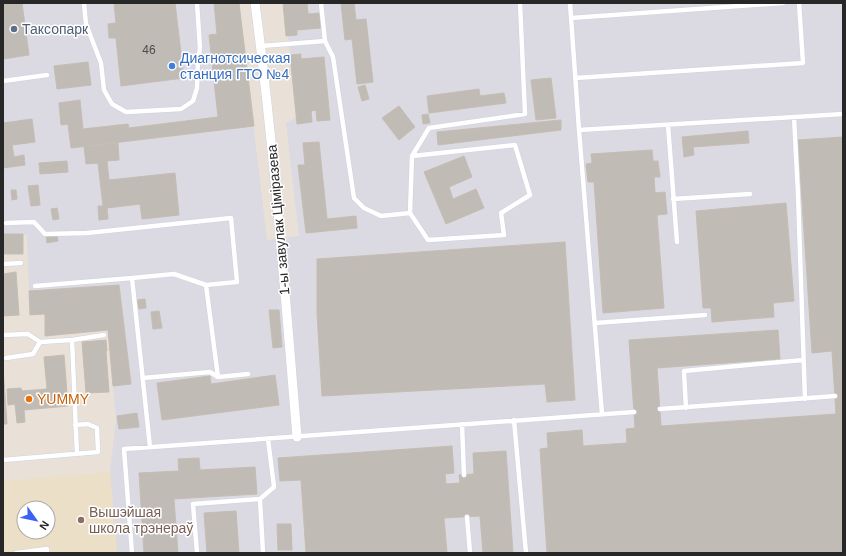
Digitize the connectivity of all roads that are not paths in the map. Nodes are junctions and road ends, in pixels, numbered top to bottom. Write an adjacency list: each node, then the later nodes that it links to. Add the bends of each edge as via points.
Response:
1 (84, 3): 12 (lane, via 86,24 101,63 104,90 112,104 126,112 182,109 193,101 197,88)
2 (197, 3): 12 (lane, via 200,48)
3 (255, 3): 11 (street, 1-ы завулак Ціміразева)
4 (321, 3): 10 (lane)
5 (520, 3): 21 (lane, via 525,114 429,128)
6 (570, 3): 9 (lane)
7 (783, 3): 9 (lane)
8 (799, 3): 15 (lane, via 803,63)
9 (571, 18): 15 (lane)
10 (325, 41): 11 (lane); 24 (lane, via 332,56 354,198 364,208 381,216)
11 (261, 46): 52 (street, 1-ы завулак Ціміразева)
12 (198, 60): 13 (lane)
13 (182, 62)
14 (47, 75): 16 (lane)
15 (575, 78): 20 (lane)
16 (3, 82)
17 (843, 114): 18 (lane)
18 (794, 117): 19 (lane); 39 (lane)
19 (668, 125): 20 (lane); 23 (lane)
20 (579, 130): 33 (lane)
21 (412, 156): 24 (lane); 24 (lane, via 515,145 530,195 501,212 504,235 428,240)
22 (750, 194): 23 (lane)
23 (673, 199): 26 (lane)
24 (410, 213)
25 (6, 223): 30 (lane, via 34,222 45,234 87,233 232,218 237,282)
26 (677, 242)
27 (22, 263): 28 (lane)
28 (3, 264)
29 (132, 278): 30 (lane, via 174,274); 31 (lane); 42 (lane)
30 (206, 285): 41 (lane)
31 (35, 286)
32 (705, 315): 33 (lane)
33 (594, 323): 48 (lane)
34 (104, 335): 36 (lane)
35 (3, 336): 37 (lane, via 28,334)
36 (72, 340): 37 (lane); 51 (lane)
37 (40, 342): 38 (lane, via 32,354)
38 (6, 358)
39 (804, 360): 44 (lane); 45 (lane, via 684,371)
40 (248, 374): 41 (lane)
41 (218, 377): 42 (lane, via 210,372)
42 (143, 378): 54 (lane)
43 (835, 396): 44 (lane)
44 (805, 399): 45 (lane)
45 (686, 408): 46 (lane)
46 (660, 409)
47 (634, 412): 48 (lane)
48 (602, 414): 49 (lane)
49 (514, 420): 50 (lane); 66 (lane)
50 (462, 424): 52 (lane); 57 (lane)
51 (75, 425): 55 (lane); 55 (lane, via 88,424 97,428 98,452)
52 (297, 437): 53 (lane)
53 (268, 439): 54 (lane); 58 (lane, via 274,487)
54 (150, 447): 62 (lane, via 124,449)
55 (77, 454): 56 (lane)
56 (3, 460)
57 (464, 475)
58 (260, 499): 63 (lane, via 193,504); 64 (lane)
59 (467, 517): 65 (lane)
60 (16, 553): 61 (lane, via 47,550)
61 (47, 553)
62 (132, 553)
63 (197, 553)
64 (263, 553)
65 (470, 553)
66 (526, 553)

